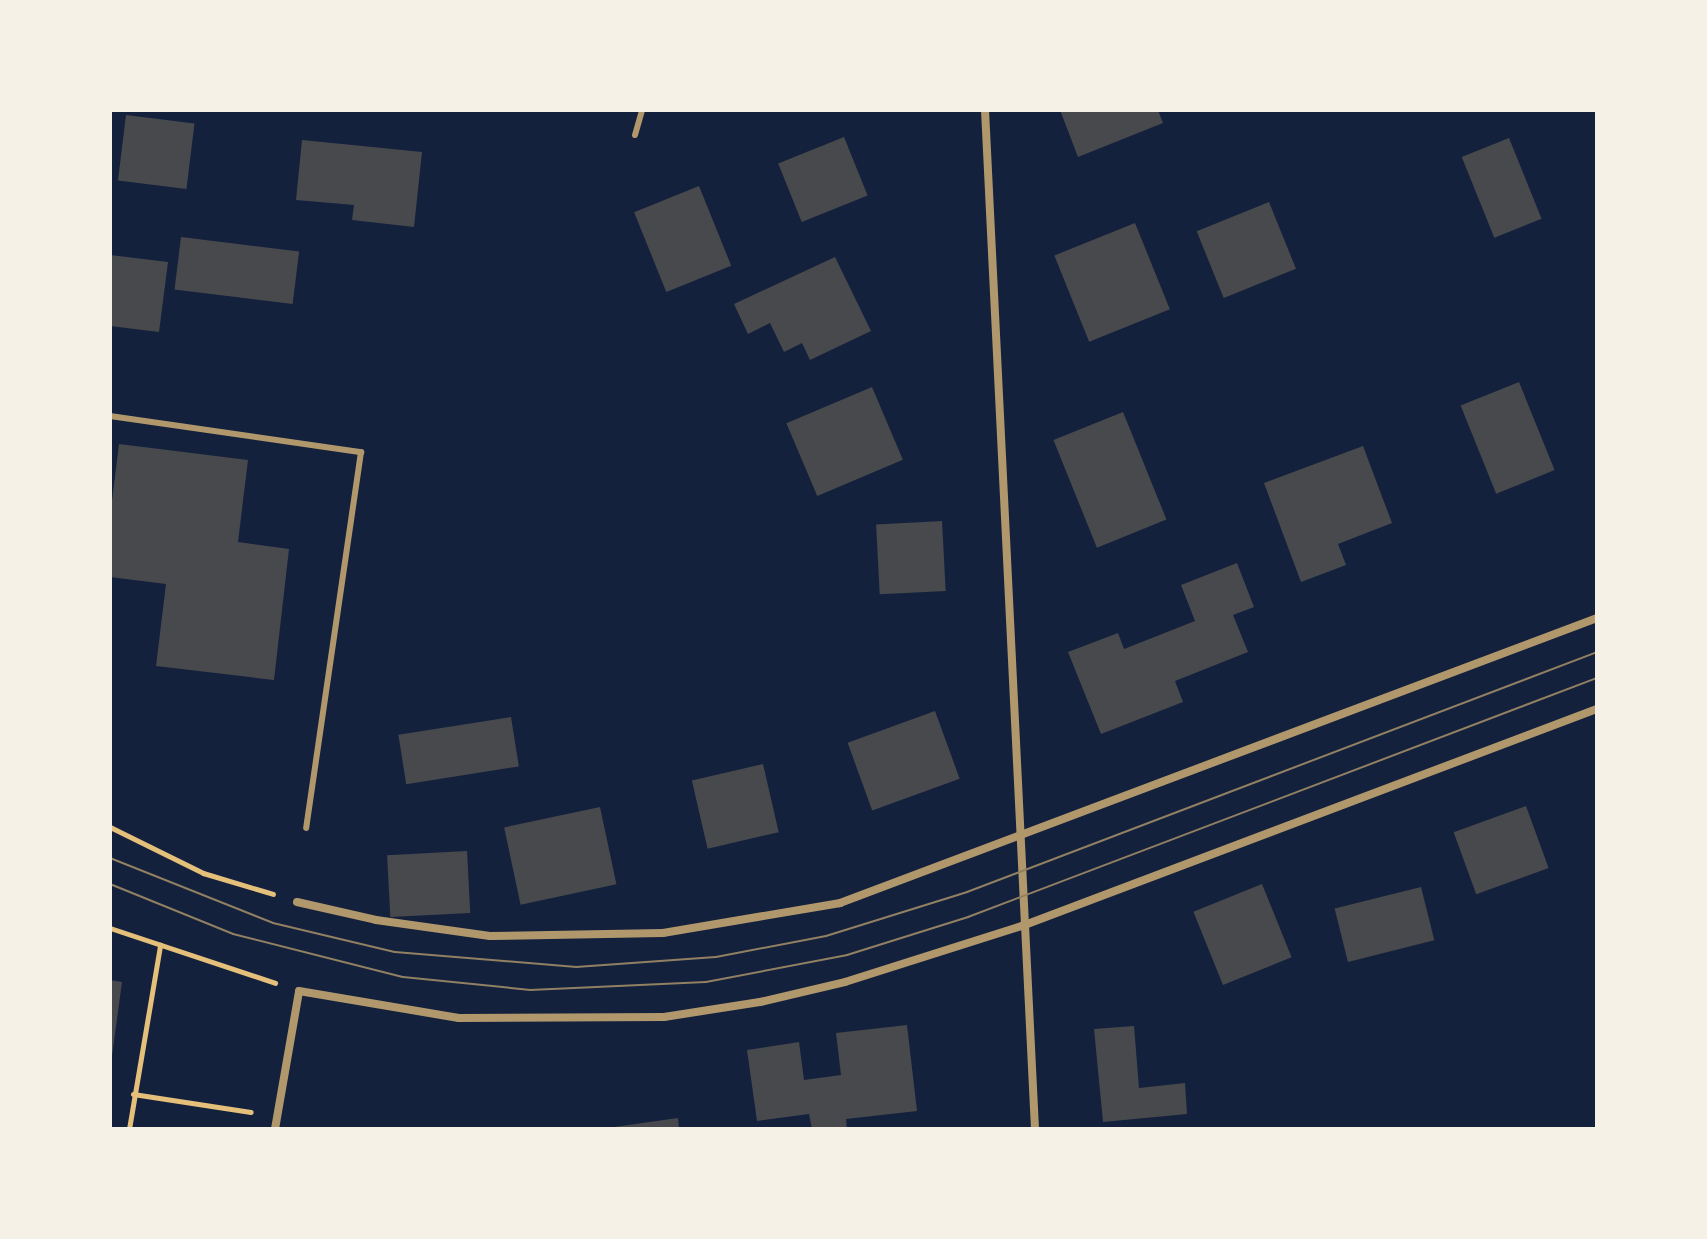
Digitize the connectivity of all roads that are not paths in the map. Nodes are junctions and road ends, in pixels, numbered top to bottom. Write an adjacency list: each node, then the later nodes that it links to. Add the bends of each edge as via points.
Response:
1 (642, 110): 3 (lane)
2 (985, 110): 8 (street)
3 (635, 135)
4 (110, 416): 7 (lane, via 361,452)
5 (1597, 618): 8 (street)
6 (1597, 709): 10 (street)
7 (306, 828)
8 (1019, 837): 9 (street, via 840,903 663,933 490,936 376,920); 10 (street)
9 (297, 902)
10 (1022, 926): 11 (street, via 845,982 664,1017 459,1018 299,991); 12 (street)
11 (275, 1129)
12 (1035, 1129)

